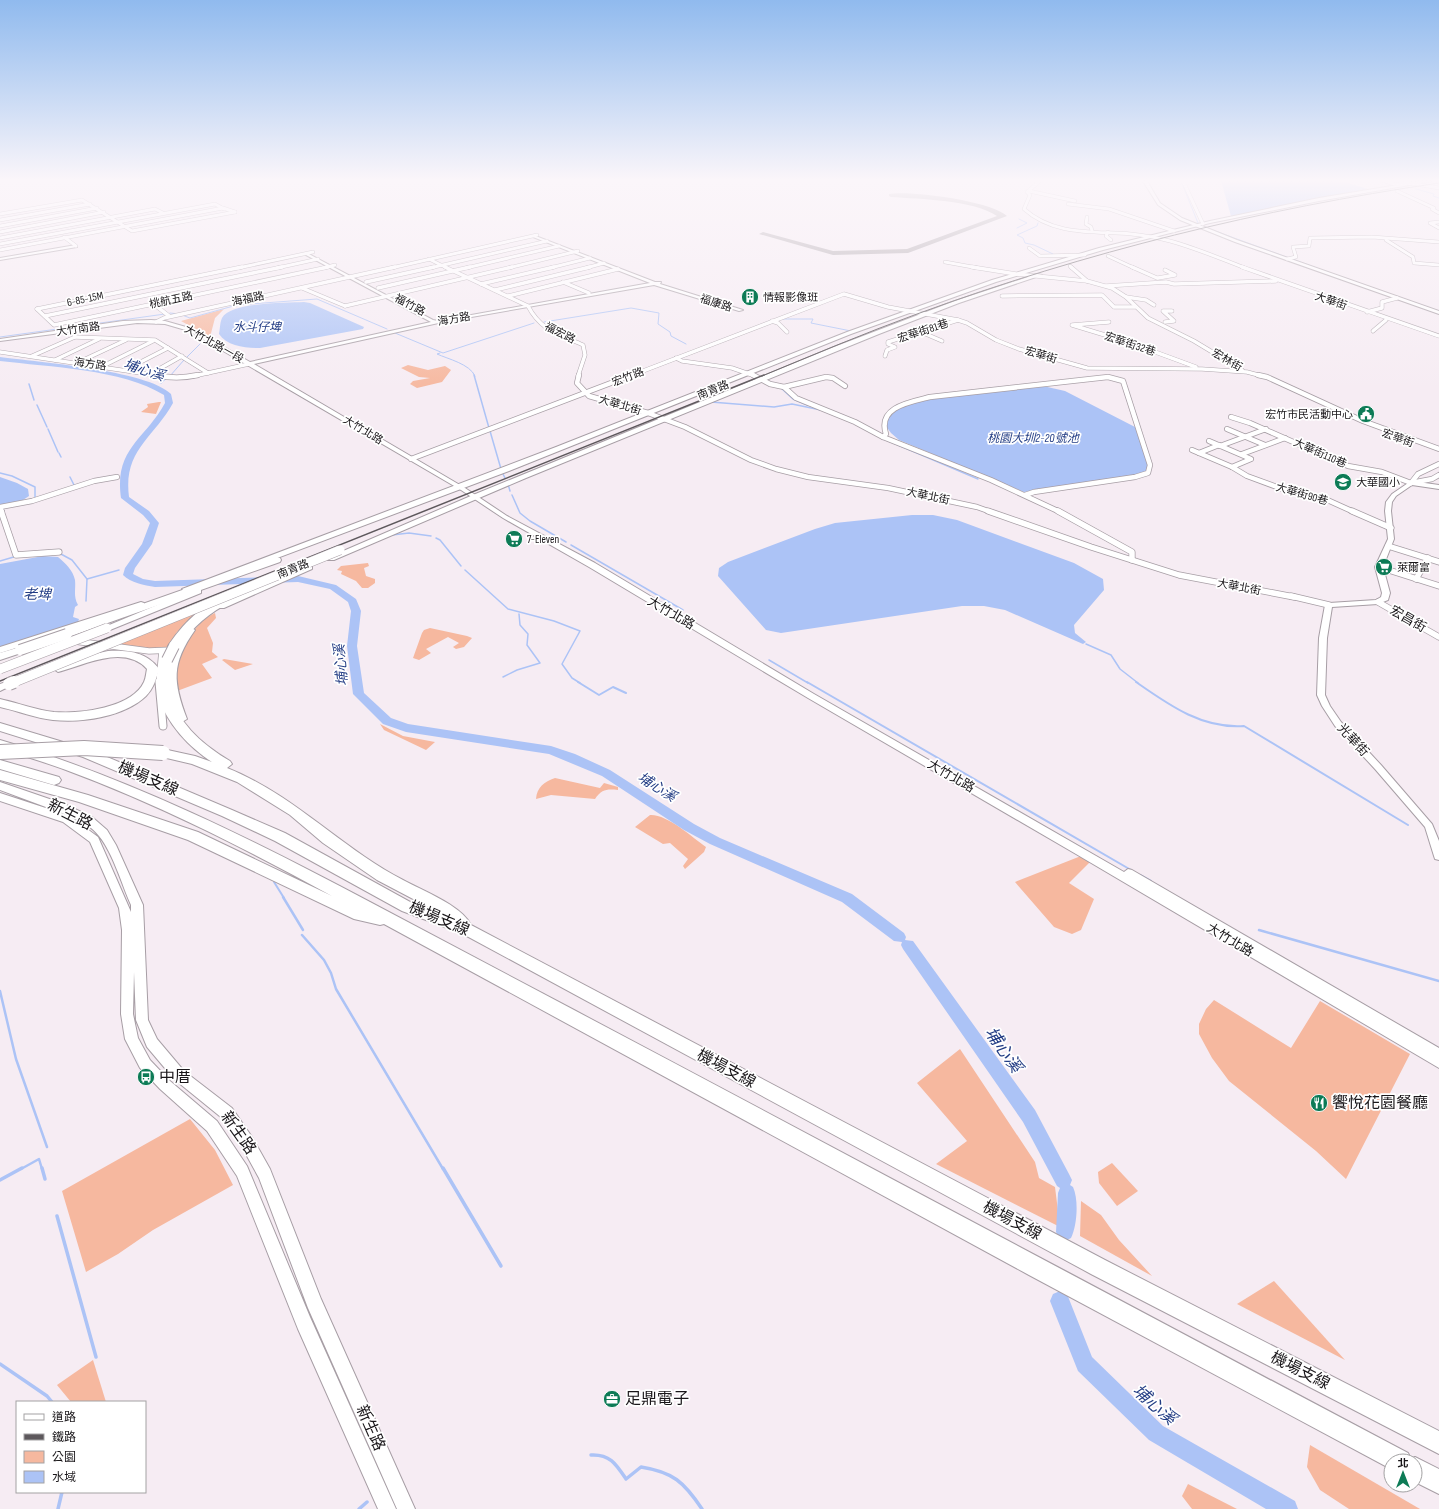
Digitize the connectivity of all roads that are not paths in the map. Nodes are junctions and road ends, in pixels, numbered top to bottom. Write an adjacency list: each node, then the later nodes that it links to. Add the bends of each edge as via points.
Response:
1 (42, 251): 23 (street)
2 (466, 251): 28 (street, 海福路)
3 (491, 251): 18 (street)
4 (502, 251): 18 (street)
5 (536, 251): 24 (street)
6 (574, 251): 32 (street)
7 (576, 251): 25 (street, 福康路)
8 (577, 251): 60 (street, 福康路)
9 (1034, 251): 21 (street, via 1040,256)
10 (1075, 251): 21 (street)
11 (1114, 251): 19 (main road, 南青路)
12 (1194, 251): 43 (street, 大華街)
13 (1272, 251): 26 (street)
14 (1294, 251): 26 (street, via 1296,257)
15 (1404, 251): 36 (street, via 1413,257 1414,263)
16 (313, 252): 20 (street, 6-85-15M); 33 (street, 福竹路)
17 (1094, 252): 19 (main road, 南青路); 21 (main road)
18 (495, 253): 24 (street); 34 (street)
19 (1109, 253): 22 (main road); 44 (main road, 南青路); 47 (main road, 南青路); 50 (street)
20 (308, 254): 27 (street, 福竹路); 48 (street, 6-85-15M)
21 (1083, 255): 44 (main road)
22 (1101, 257)
23 (0, 258)
24 (507, 258): 32 (street); 39 (street)
25 (590, 258): 31 (street, 福康路); 42 (street)
26 (1290, 258): 79 (street)
27 (318, 259): 33 (street, 福竹路); 59 (street)
28 (429, 259): 34 (street, 福宏路); 45 (street, 海福路)
29 (1090, 260): 35 (main road)
30 (945, 262): 44 (street, 宏林街)
31 (604, 263): 38 (street, 福康路); 46 (street)
32 (522, 264): 42 (street); 49 (street)
33 (332, 265): 45 (street, 福竹路); 68 (street, 桃航五路); 80 (street, 桃航五路)
34 (441, 265): 39 (street, 福宏路); 55 (street)
35 (1076, 265): 37 (main road); 54 (street)
36 (1439, 265)
37 (1063, 268)
38 (618, 269): 56 (street); 60 (street, 福康路)
39 (453, 270): 49 (street, 福宏路); 66 (street)
40 (1056, 270): 47 (main road)
41 (1165, 270): 50 (street, via 1175,275)
42 (537, 271): 46 (street); 61 (street)
43 (1255, 273): 58 (street, 大華街); 64 (street, 大華街)
44 (1018, 275): 47 (street, 宏林街); 53 (main road); 70 (main road, 南青路)
45 (353, 276): 55 (street, 福竹路); 65 (street, 海福路); 75 (street, 福竹路)
46 (550, 276): 56 (street); 69 (street)
47 (1033, 276): 54 (street, 宏林街); 62 (main road); 72 (main road, 南青路)
48 (194, 277): 59 (street); 67 (street, 6-85-15M)
49 (467, 277): 61 (street, 福宏路); 75 (street)
50 (1158, 278): 52 (street)
51 (1103, 280): 57 (street)
52 (1124, 280)
53 (994, 281): 70 (main road, 南青路); 85 (main road)
54 (1087, 281): 57 (street, 宏林街)
55 (366, 282): 66 (street, 福竹路)
56 (564, 282): 71 (street); 76 (street)
57 (1092, 282): 63 (street, 宏林街)
58 (1276, 282): 63 (street, via 1166,282); 64 (street, 大華街)
59 (204, 283): 68 (street); 74 (street)
60 (656, 283): 71 (street, 海方路); 82 (street, 海方路); 84 (street, 福康路)
61 (481, 284): 69 (street, 福宏路)
62 (1007, 286): 72 (main road, 南青路); 89 (main road)
63 (1105, 286): 78 (street, 宏林街)
64 (1296, 287): 88 (street, 大華街)
65 (302, 288): 75 (street, via 345,306); 92 (street, 海福路)
66 (378, 288): 75 (street, 福竹路)
67 (134, 289): 74 (street, 大竹北路一段); 91 (street, 6-85-15M, via 37,309)
68 (214, 289): 80 (street, 桃航五路)
69 (495, 290): 76 (street, 福宏路)
70 (974, 290): 85 (main road, 南青路)
71 (588, 293): 82 (street, 海方路)
72 (982, 293): 89 (main road, 南青路)
73 (844, 294): 85 (street, 宏華街); 98 (street, 宏竹路)
74 (143, 296): 80 (street, 大竹北路一段); 91 (street)
75 (390, 296): 95 (street, 福竹路); 96 (street, 福竹路)
76 (508, 296): 82 (street, 福宏路)
77 (1002, 296): 83 (street, via 1102,295 1114,307)
78 (1126, 297): 81 (street, via 1146,300); 83 (street, 宏林街)
79 (1397, 298): 88 (street, via 1382,302 1382,308); 90 (street)
80 (152, 303): 91 (street, 桃航五路, via 54,324); 92 (street, 大竹北路一段)
81 (1154, 305)
82 (527, 306): 96 (street, 海方路); 137 (street, 福宏路, via 536,319 549,330 583,345 586,350 577,383)
83 (1135, 307): 87 (street, 宏林街)
84 (741, 310)
85 (910, 311): 89 (street, 宏華街); 106 (main road, 南青路); 115 (main road)
86 (1172, 311): 100 (street, via 1163,311 1174,321)
87 (1142, 312): 100 (street, 宏林街); 114 (street, 宏林街, via 1148,318)
88 (1365, 312): 94 (street, 大華街); 108 (street, 大華街)
89 (926, 313): 93 (street, 宏華街); 117 (main road, 南青路); 124 (main road)
90 (1439, 313)
91 (45, 316)
92 (170, 316): 97 (street, 大竹北路一段)
93 (958, 320): 104 (street, 宏華街81巷); 129 (street, 宏華街, via 1019,349 1087,368)
94 (1386, 320): 102 (street); 108 (street, 大華街)
95 (432, 321): 96 (street, 海方路); 126 (street, 海方路, via 255,360)
96 (439, 321): 126 (street, 海方路)
97 (159, 322): 101 (street, 大竹南路); 126 (street, 大竹北路一段, via 189,329)
98 (772, 322): 103 (street, via 778,323); 122 (street, 宏竹路)
99 (1109, 322): 129 (street, 宏華街32巷, via 1072,325)
100 (1165, 322): 112 (street, 宏林街)
101 (74, 330): 105 (street); 110 (street, 大竹南路)
102 (1373, 331)
103 (787, 332)
104 (921, 332): 113 (street); 121 (street, 宏華街81巷, via 887,343 894,347 887,350)
105 (75, 337): 107 (street); 119 (street)
106 (847, 337): 115 (main road, 南青路); 134 (main road, 南青路)
107 (101, 338): 109 (street); 123 (street)
108 (1439, 338)
109 (128, 339): 111 (street); 125 (street)
110 (0, 340)
111 (155, 340): 116 (street); 127 (street)
112 (1201, 340): 114 (street); 131 (street, 宏林街)
113 (942, 341)
114 (1194, 341): 131 (street, 宏林街)
115 (816, 346): 134 (main road)
116 (168, 348): 120 (street); 128 (street)
117 (828, 350): 124 (main road, 南青路); 134 (main road, 南青路)
118 (0, 352): 119 (street, 海方路)
119 (31, 356): 123 (street, 海方路)
120 (182, 356): 132 (street); 133 (street)
121 (885, 356)
122 (676, 358): 134 (street, via 732,368); 137 (street, 宏竹路)
123 (55, 360): 125 (street, 海方路)
124 (803, 362): 134 (main road)
125 (78, 363): 127 (street, 海方路)
126 (249, 364): 130 (street, 大竹北路一段); 133 (street, 海方路)
127 (103, 366): 128 (street, 海方路)
128 (127, 369): 132 (street, 海方路)
129 (1202, 369): 131 (street, 宏華街)
130 (264, 372): 160 (street, 大竹北路)
131 (1248, 372): 138 (street, 宏華街, via 1267,377); 139 (street, 宏華街)
132 (152, 373): 133 (street, 海方路, via 178,379)
133 (208, 373)
134 (755, 376): 136 (street); 140 (main road, 南青路); 140 (main road)
135 (845, 386): 136 (street, via 833,378 826,377)
136 (784, 387): 148 (street, via 796,398 855,422)
137 (587, 393): 140 (street, 大華北街); 160 (street, 宏竹路)
138 (1323, 403): 139 (street); 142 (street, 宏華街)
139 (1317, 404): 143 (street, 宏華街)
140 (659, 415): 144 (main road); 147 (main road); 153 (main road, 南青路); 173 (street, 大華北街, via 722,440 766,462 800,472 878,482 979,503); 173 (street, 大華北街, via 751,460 776,469 808,477 888,488 977,506 1090,548)
141 (1231, 417): 146 (street, 大華街110巷)
142 (1364, 422): 143 (street); 155 (street, 宏華街)
143 (1359, 423): 158 (street, 宏華街)
144 (610, 428): 153 (main road, 南青路); 167 (main road)
145 (1227, 429): 149 (street)
146 (1266, 429): 149 (street); 150 (street, 大華街110巷)
147 (630, 432): 153 (main road, 南青路); 167 (main road)
148 (883, 437): 168 (street); 168 (street, via 886,434 882,425 883,419 887,414 930,397 1108,377 1123,381 1150,464 1148,473)
149 (1246, 437): 152 (street); 154 (street)
150 (1285, 438): 152 (street); 165 (street, 大華街110巷, via 1348,466 1382,472)
151 (1210, 441): 154 (street)
152 (1265, 445): 159 (street)
153 (582, 446): 167 (main road, 南青路); 167 (main road, 南青路)
154 (1220, 446): 157 (street); 159 (street)
155 (1439, 449)
156 (1192, 450): 157 (street, 大華街90巷)
157 (1199, 453): 162 (street, 大華街90巷)
158 (1439, 453)
159 (1242, 454): 162 (street, via 1251,458)
160 (411, 459): 167 (street, 大竹北路)
161 (1439, 464): 165 (street, via 1418,474)
162 (1232, 467): 169 (street, 大華街90巷, via 1285,490 1323,498)
163 (1439, 475): 165 (street)
164 (117, 477): 171 (street, via 97,480 32,501 0,507 16,555)
165 (1410, 483): 166 (street); 169 (street, via 1389,502)
166 (1439, 487)
167 (470, 492): 174 (main road, 南青路); 178 (main road, 南青路, bridge); 178 (main road, via 294,574); 182 (main road); 206 (street, 大竹北路); 207 (street, 大竹北路)
168 (1025, 495): 173 (street, via 1100,533 1132,552)
169 (1391, 528): 170 (street)
170 (1388, 546): 172 (street); 176 (street)
171 (59, 552)
172 (1428, 558): 175 (street); 177 (street)
173 (1133, 559): 181 (street, 大華北街)
174 (276, 560): 188 (highway, bridge); 189 (main road, 南青路, bridge)
175 (1439, 562)
176 (1379, 567): 177 (street); 180 (street, via 1386,593 1385,598)
177 (1416, 579): 179 (street)
178 (269, 581): 185 (main road, via 204,616 187,633); 190 (main road, 南青路, bridge); 201 (highway, bridge, via 210,608 187,627 167,660 164,690 173,716 195,744 273,791)
179 (1439, 586)
180 (1378, 602): 181 (street); 183 (street, 宏昌街)
181 (1329, 605): 203 (street, 光華街, via 1323,638 1321,695 1338,724 1429,826)
182 (51, 637): 184 (main road); 186 (street, via 134,650); 187 (street)
183 (1439, 637)
184 (0, 650)
185 (178, 650): 186 (street); 192 (main road, via 172,680 173,694)
186 (162, 651): 193 (street, via 158,693)
187 (0, 654)
188 (0, 657)
189 (0, 669)
190 (5, 686): 191 (highway, bridge, via 85,659 114,654 142,657 153,669 152,680 142,693 106,712 54,716)
191 (0, 703)
192 (182, 718)
193 (163, 726)
194 (0, 727): 205 (highway, 機場支線, via 88,754 207,804 280,837 407,906)
195 (0, 744): 204 (highway, 機場支線, via 140,794 262,851)
196 (0, 752): 201 (highway, bridge, via 84,748 163,753 220,768)
197 (0, 764): 202 (highway, via 125,804)
198 (0, 775): 202 (highway, via 83,798)
199 (0, 786): 213 (main road, 新生路, via 60,807 88,820 102,833 112,848 137,905 142,1020 152,1043 179,1075 227,1113 265,1174 314,1302)
200 (0, 797): 212 (main road, 新生路, via 67,819 94,840 125,908 128,930 127,1014 132,1039 145,1064 212,1126 242,1171 304,1323)
201 (295, 812): 205 (highway, via 328,839 382,876 448,911)
202 (193, 836): 204 (highway, via 359,915)
203 (1439, 856)
204 (393, 922): 209 (highway, 機場支線)
205 (468, 930): 208 (highway, 機場支線, via 1098,1267)
206 (1439, 1054)
207 (1439, 1064)
208 (1439, 1443)
209 (1385, 1453)
210 (1423, 1473): 211 (highway)
211 (1439, 1482)
212 (387, 1509)
213 (406, 1509)

